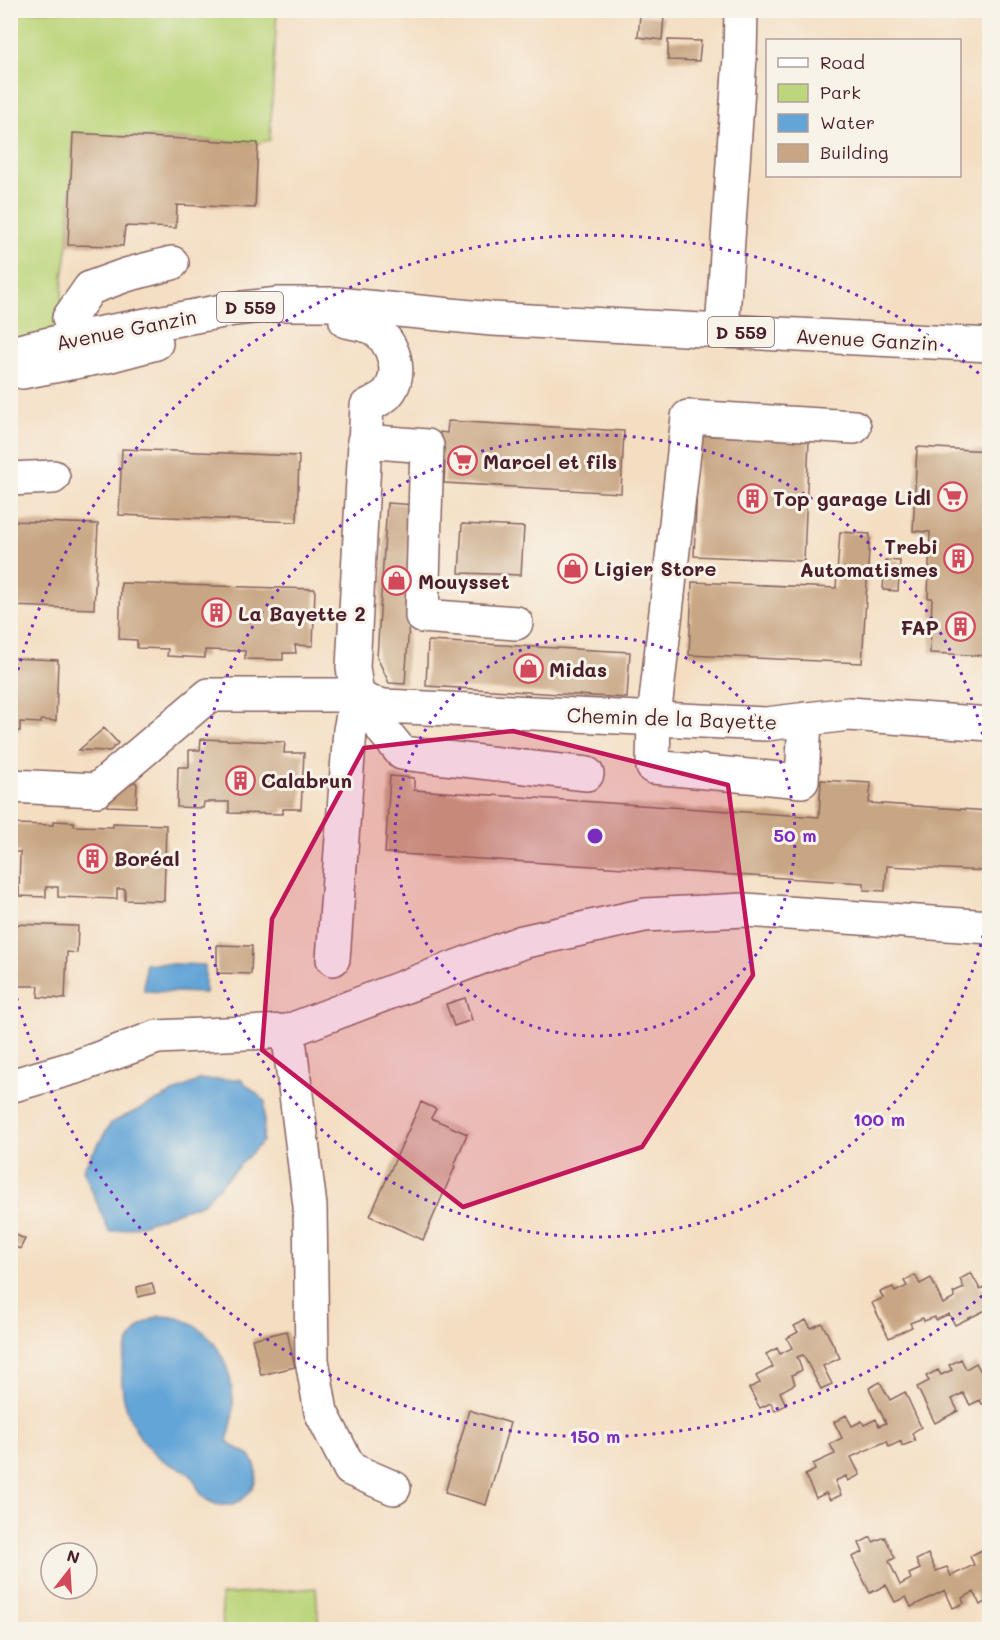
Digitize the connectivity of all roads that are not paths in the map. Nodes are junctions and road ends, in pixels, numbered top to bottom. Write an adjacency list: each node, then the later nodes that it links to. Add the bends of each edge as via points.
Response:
1 (741, 10): 5 (main road)
2 (172, 263): 6 (main road, via 90,288 69,318)
3 (492, 319): 4 (main road, Avenue Ganzin / D 559); 5 (main road, Avenue Ganzin / D 559); 6 (main road, Avenue Ganzin / D 559, via 336,304 279,304)
4 (346, 321): 9 (main road, Avenue Ganzin / D 559, via 267,324); 11 (main road, via 373,328 388,343 397,364 387,393 368,406)
5 (722, 331): 7 (main road, Avenue Ganzin / D 559)
6 (75, 338): 8 (main road, Avenue Ganzin / D 559)
7 (990, 345)
8 (10, 353)
9 (10, 374)
10 (854, 427): 16 (main road, via 688,417)
11 (364, 441): 14 (main road, via 427,446 422,616); 15 (main road, via 353,667)
12 (53, 477): 13 (main road)
13 (10, 479)
14 (516, 623)
15 (371, 700): 16 (main road, Chemin de la Bayette); 19 (main road, via 383,730 402,753); 20 (main road, Chemin de la Bayette, via 209,695 98,790); 22 (main road, via 350,730)
16 (654, 718): 17 (main road, Chemin de la Bayette, via 766,724); 17 (main road, via 654,767 802,781)
17 (805, 719): 18 (main road, Chemin de la Bayette, via 849,714)
18 (990, 724)
19 (587, 774)
20 (10, 786)
21 (990, 927): 23 (main road, via 745,910 645,915 522,942)
22 (333, 959)
23 (288, 1031): 24 (main road, via 157,1037); 25 (main road, via 310,1206 312,1360 321,1412 350,1469)
24 (10, 1086)
25 (394, 1488)

